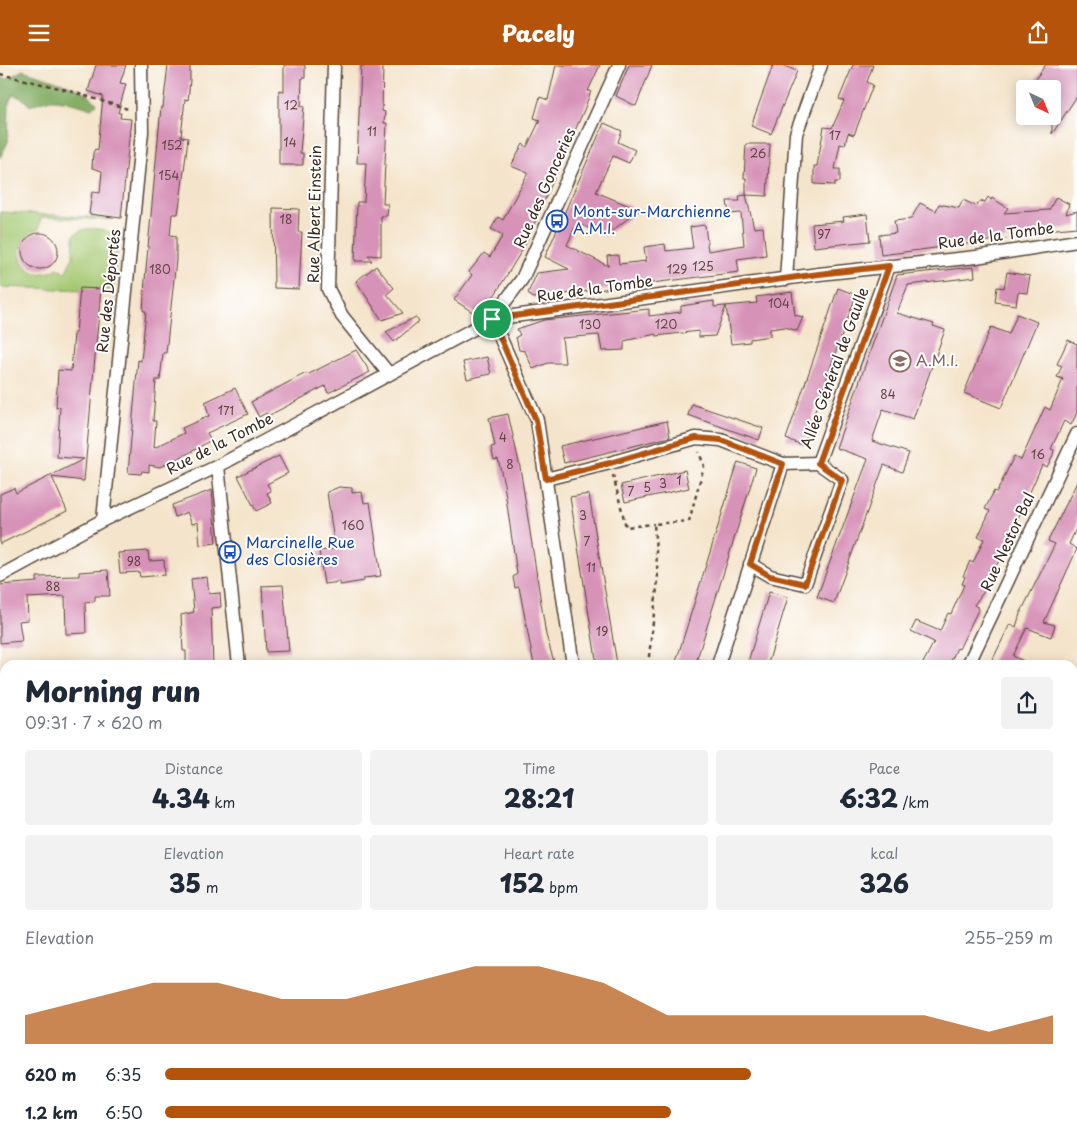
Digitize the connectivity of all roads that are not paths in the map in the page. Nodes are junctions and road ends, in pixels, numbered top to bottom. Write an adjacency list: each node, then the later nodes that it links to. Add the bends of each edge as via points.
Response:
1 (141, 65): 15 (street, Rue des Déportés, via 142,132)
2 (334, 65): 9 (street, Rue Albert Einstein, via 328,289 342,316)
3 (619, 65): 8 (street, Rue des Gonceries, via 522,279)
4 (821, 65): 7 (street, via 796,134)
5 (1077, 241): 6 (street, Rue de la Tombe, via 976,257)
6 (889, 266): 7 (street, Rue de la Tombe); 11 (street, Allée Général de Gaulle)
7 (786, 279): 8 (street, Rue de la Tombe)
8 (492, 319): 9 (street, Rue de la Tombe); 14 (street, via 536,420)
9 (389, 373): 13 (street, Rue de la Tombe)
10 (1077, 434): 21 (street, Rue Nestor Bal)
11 (818, 463): 12 (street); 16 (street, Allée Général de Gaulle, via 842,480 805,584 770,576)
12 (783, 464): 14 (street, via 721,440 696,438); 16 (street)
13 (218, 466): 15 (street, Rue de la Tombe); 18 (street)
14 (546, 479): 19 (street)
15 (103, 521): 17 (street, Rue de la Tombe)
16 (750, 564): 20 (street)
17 (0, 576)
18 (239, 660)
19 (572, 660)
20 (720, 660)
21 (970, 660)

